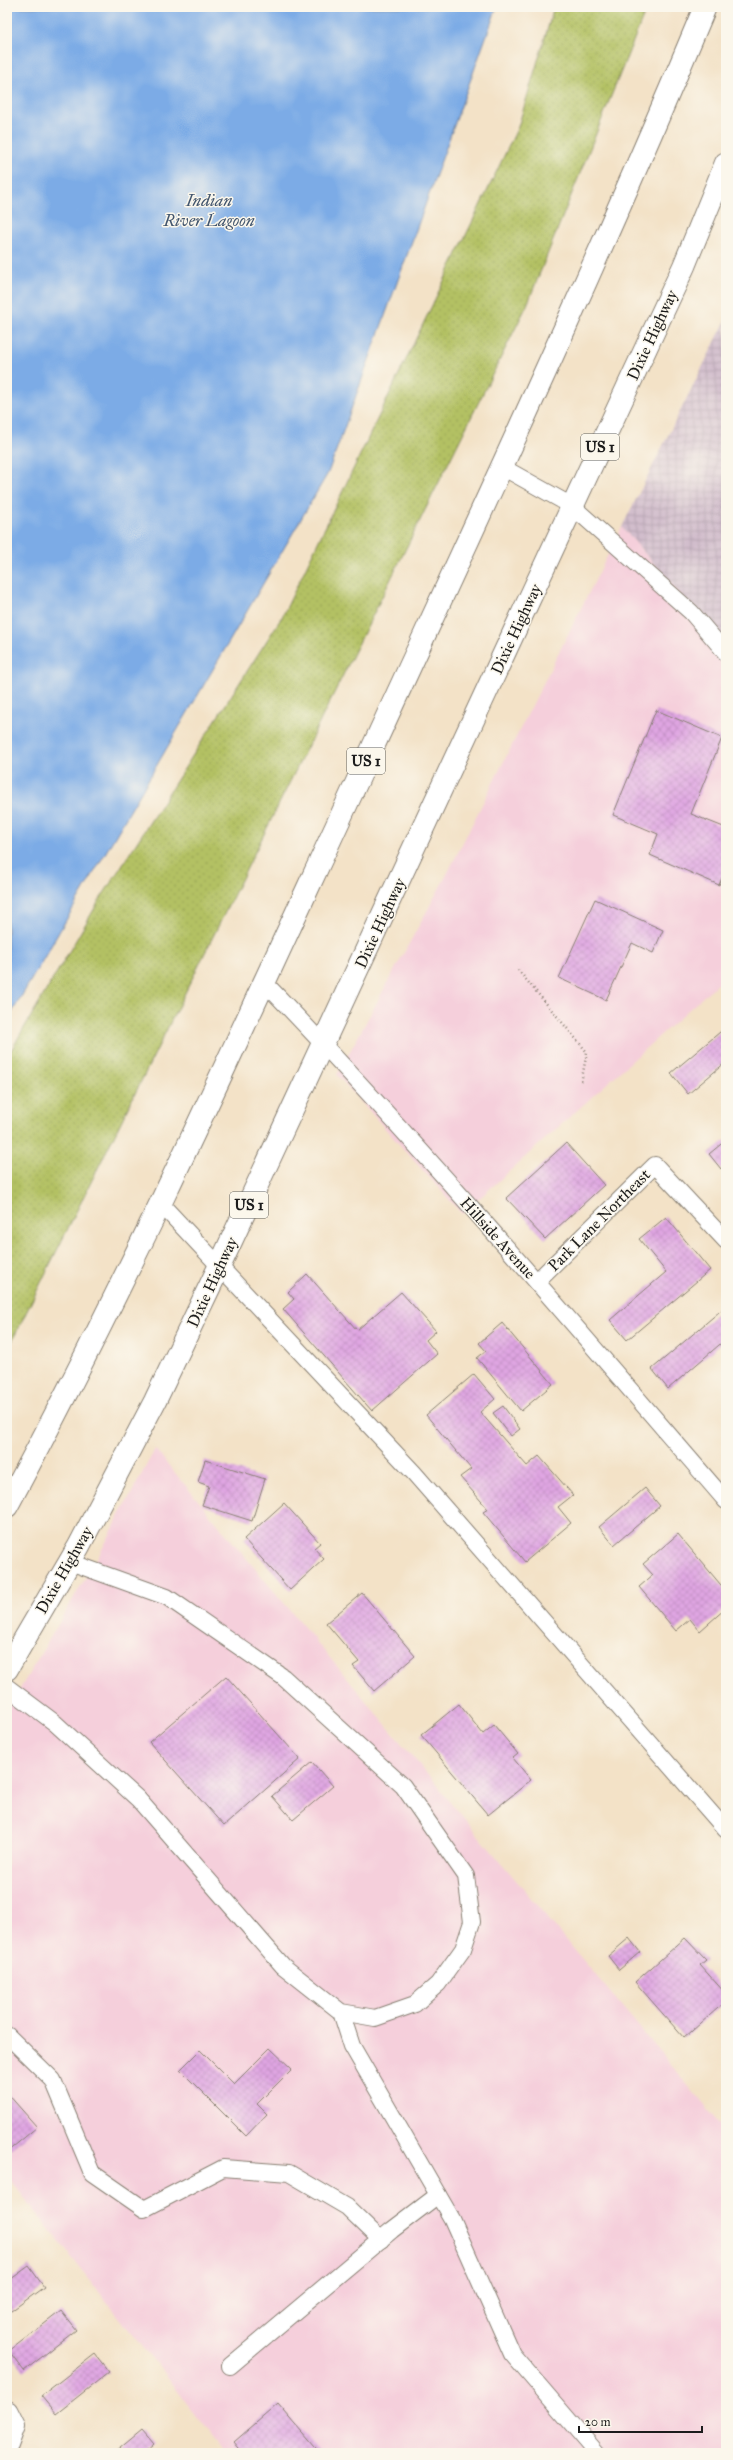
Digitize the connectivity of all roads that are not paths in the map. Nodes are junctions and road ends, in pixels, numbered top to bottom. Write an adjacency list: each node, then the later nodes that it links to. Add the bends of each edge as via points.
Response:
1 (705, 7): 3 (main road, US 1, via 586,286)
2 (726, 164): 4 (main road, Dixie Highway / US 1, via 684,266)
3 (502, 467): 4 (lane); 6 (main road, US 1)
4 (572, 506): 5 (lane, via 691,612); 7 (main road, Dixie Highway / US 1)
5 (726, 653)
6 (264, 982): 7 (lane, Hillside Avenue); 8 (main road, US 1)
7 (324, 1044): 10 (main road, Dixie Highway / US 1); 11 (lane, Hillside Avenue)
8 (161, 1204): 10 (lane); 13 (main road, US 1, via 78,1374)
9 (726, 1241): 11 (lane, Park Lane Northeast, via 655,1165)
10 (220, 1266): 14 (main road, Dixie Highway / US 1, via 155,1402); 17 (lane, via 414,1473)
11 (537, 1281): 12 (lane, Hillside Avenue)
12 (726, 1501)
13 (7, 1506)
14 (70, 1562): 15 (main road, Dixie Highway / US 1); 18 (lane, via 168,1597 282,1677 403,1786 466,1876 472,1922 463,1949 438,1984 415,2004 375,2018)
15 (7, 1669)
16 (7, 1687): 18 (lane, via 55,1723 138,1800 283,1966)
17 (726, 1830)
18 (341, 2012): 20 (lane, via 352,2046)
19 (7, 2035): 21 (lane, via 53,2080 92,2173 144,2209 223,2168 290,2173 346,2207)
20 (438, 2195): 21 (lane); 25 (lane, via 452,2219 512,2354)
21 (381, 2240): 22 (lane)
22 (230, 2366)
23 (7, 2412): 24 (main road, via 14,2426)
24 (7, 2445)
25 (597, 2453)

